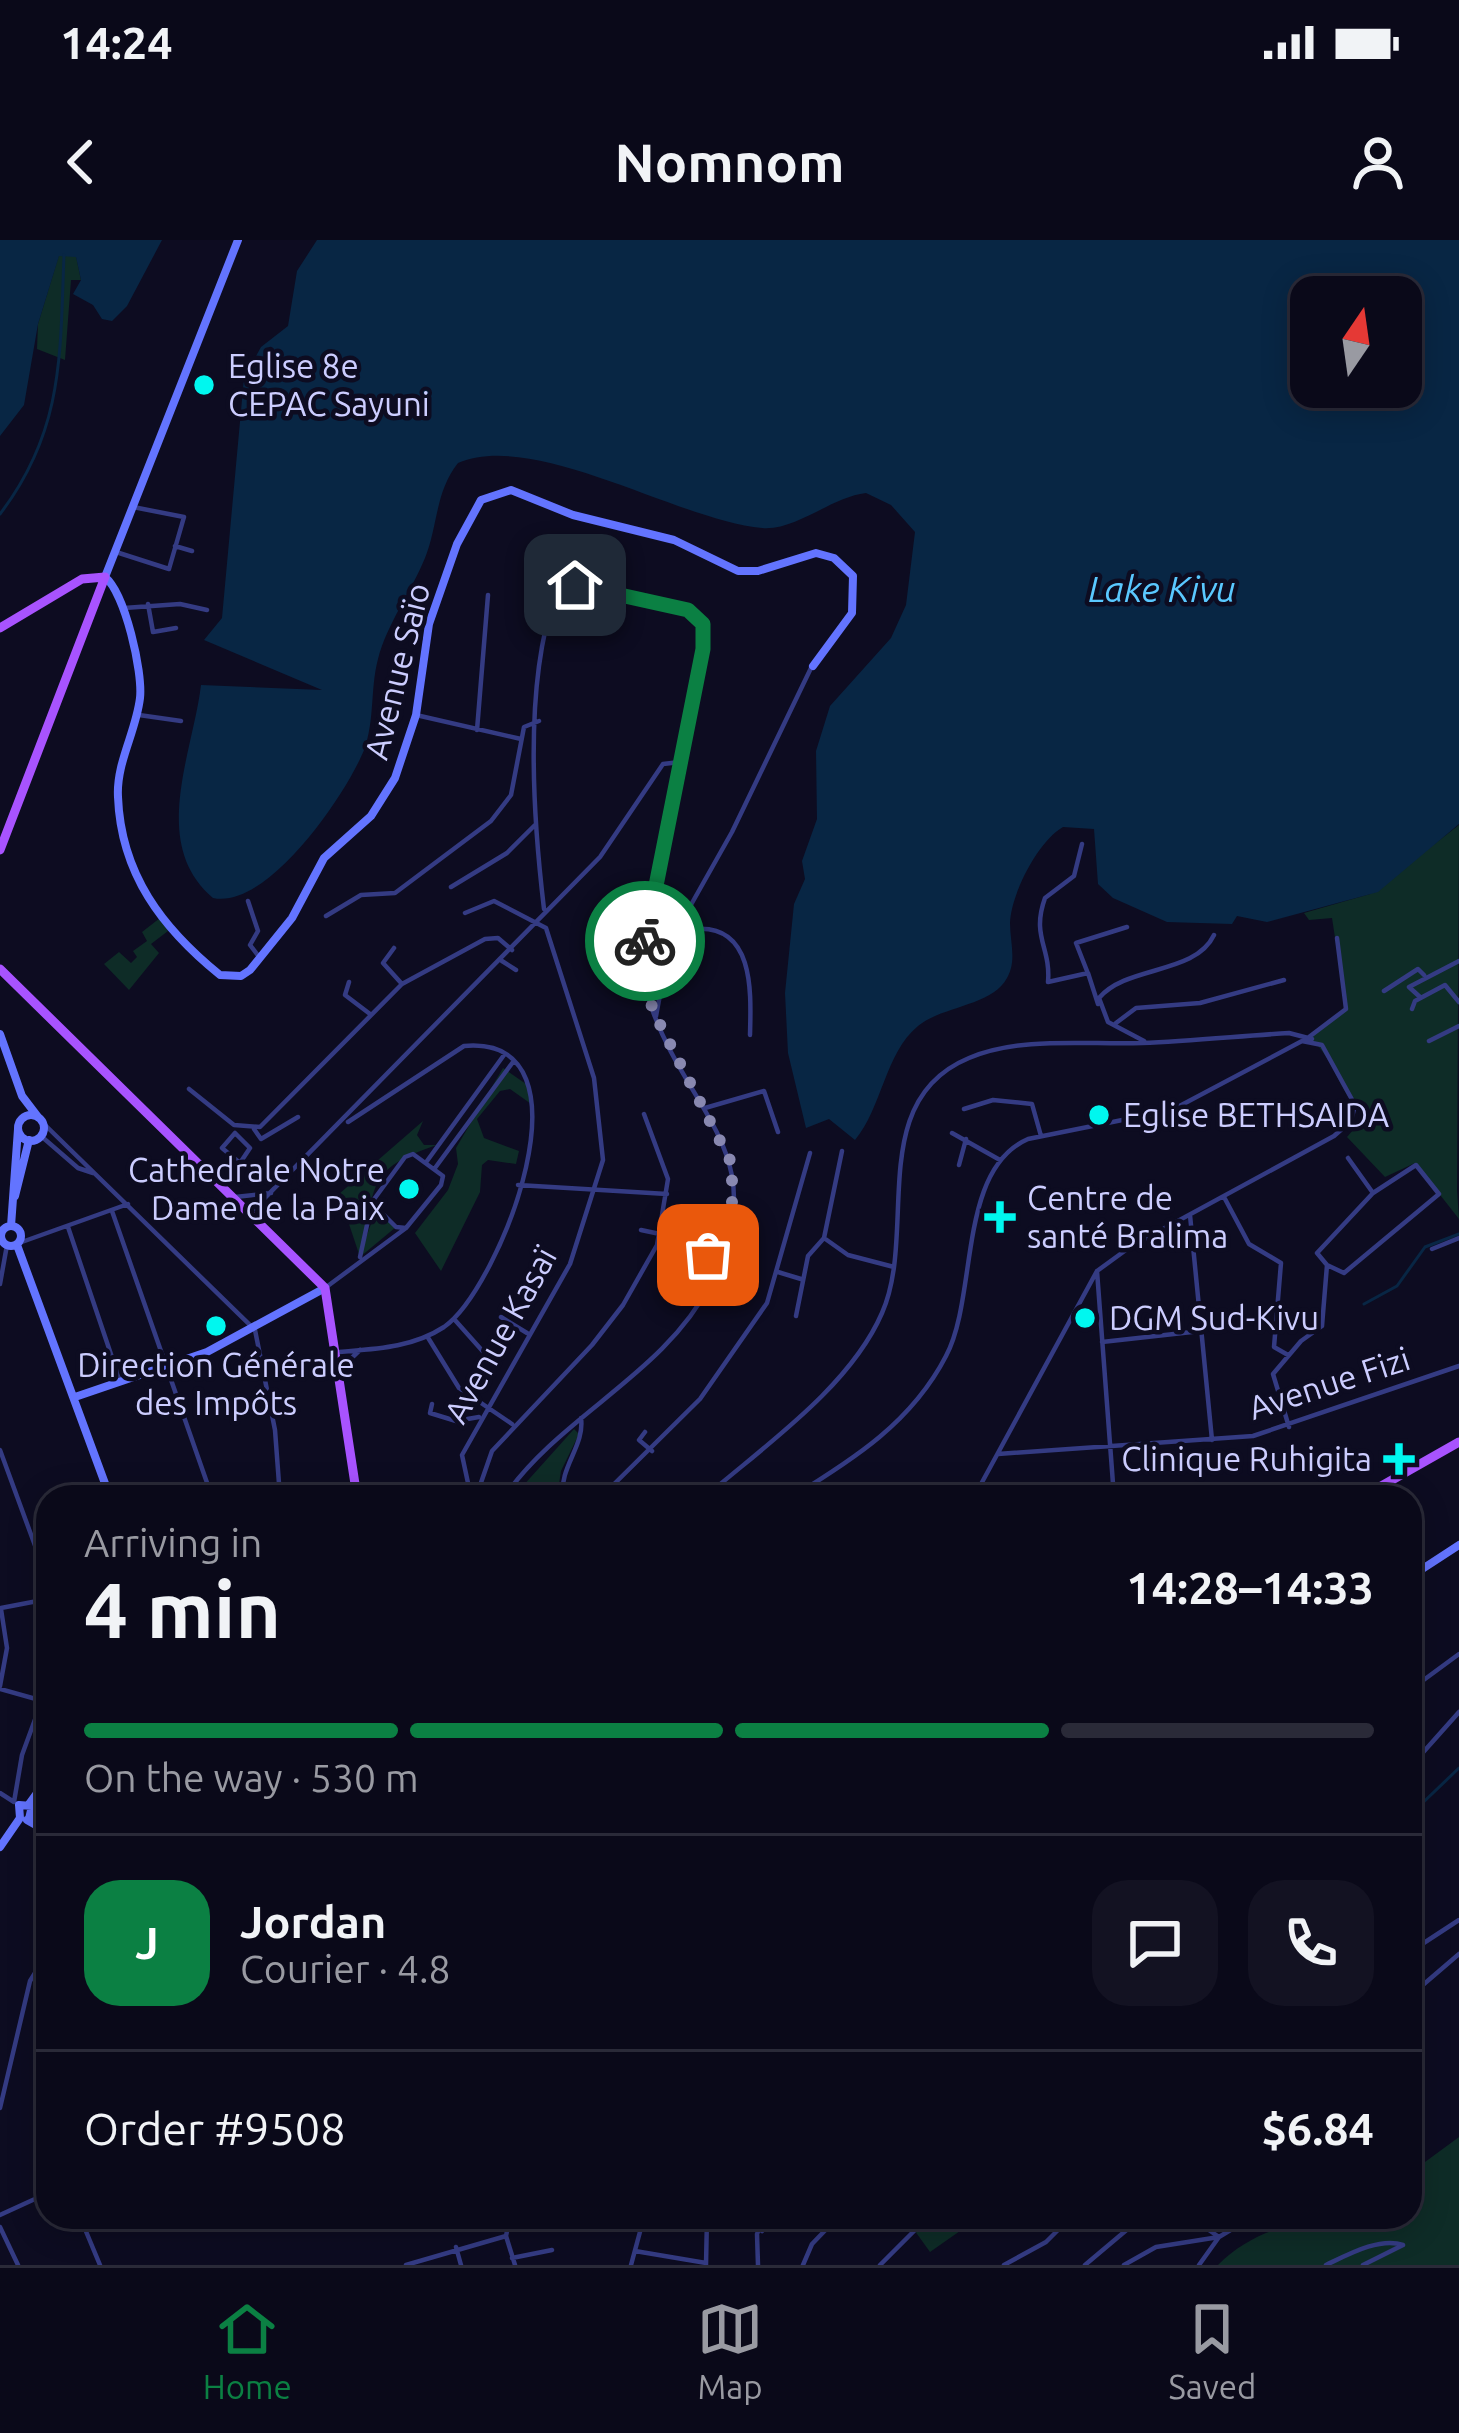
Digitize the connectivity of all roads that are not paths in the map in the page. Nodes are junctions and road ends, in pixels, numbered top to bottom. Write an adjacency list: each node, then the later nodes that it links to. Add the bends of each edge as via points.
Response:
1 (238, 240): 2 (street)
2 (130, 507): 3 (street, via 184,517); 5 (street)
3 (176, 546): 4 (street); 5 (street, via 169,568)
4 (192, 551)
5 (116, 552): 6 (street)
6 (105, 577): 9 (street); 11 (main road, via 82,579); 23 (main road)
7 (488, 595): 18 (street)
8 (148, 604): 9 (street); 10 (street); 12 (street, via 153,632)
9 (124, 608): 14 (street, via 140,681)
10 (207, 610)
11 (0, 628)
12 (176, 628)
13 (813, 666): 15 (street, Avenue Saïo, via 852,614 853,576 834,558 805,554 738,571 674,540 502,490 474,507 457,544 425,638); 38 (street, Avenue Saïo)
14 (136, 714): 16 (street); 35 (street, via 117,791 137,881 220,975 241,976)
15 (416, 715): 18 (street); 35 (street, Avenue Saïo, via 380,805 324,858)
16 (181, 721)
17 (538, 721): 19 (street, via 526,722); 20 (street, via 542,641 563,589 688,610 704,636); 21 (street)
18 (477, 730): 19 (street)
19 (520, 740): 28 (street, via 512,795 491,821 395,893 361,895)
20 (680, 761): 26 (street, via 663,764 600,857); 52 (street, via 646,933)
21 (535, 826): 24 (street); 26 (street)
22 (1082, 844): 41 (street, via 1074,876 1045,898 1037,932 1048,982)
23 (0, 850)
24 (452, 887)
25 (248, 901): 35 (street, via 258,931 250,945)
26 (544, 909): 29 (street)
27 (465, 913): 29 (street, via 494,901)
28 (326, 916)
29 (538, 923): 34 (street); 92 (street, Avenue Kasaï, via 550,936 594,1078 603,1135)
30 (1127, 928): 41 (street, via 1076,943)
31 (1214, 934): 49 (street, via 1205,950 1122,981)
32 (1337, 938): 57 (street, via 1346,1009)
33 (394, 948): 45 (street, via 382,963)
34 (512, 950): 37 (street); 45 (street, via 498,938 484,939)
35 (260, 958)
36 (1459, 961): 42 (street)
37 (502, 962): 40 (street); 72 (street)
38 (665, 962): 52 (street, Avenue Saïo); 56 (street, via 696,929 731,939 748,969)
39 (0, 970): 90 (main road)
40 (516, 970)
41 (1088, 973): 49 (street)
42 (1424, 975): 46 (street, via 1405,974); 47 (street, via 1409,987)
43 (1284, 980): 53 (street, via 1200,1004 1136,1008)
44 (350, 982): 51 (street, via 345,995)
45 (402, 984): 51 (street)
46 (1384, 991)
47 (1420, 997): 48 (street, via 1445,986); 50 (street)
48 (1459, 1002)
49 (1098, 1004): 53 (street)
50 (1412, 1009)
51 (370, 1014): 74 (street)
52 (656, 1016): 66 (street)
53 (1116, 1023): 59 (street)
54 (1459, 1026): 58 (street)
55 (0, 1034): 65 (street)
56 (750, 1035)
57 (1312, 1039): 59 (street, via 1289,1033); 78 (street, via 1172,1110); 98 (street, via 1355,1105 1351,1121)
58 (1429, 1041)
59 (1148, 1043): 119 (street, via 988,1051 938,1077 903,1142)
60 (504, 1055): 61 (street); 62 (street); 72 (street, via 453,1049)
61 (513, 1062): 64 (street); 91 (street, via 531,1084 536,1108)
62 (486, 1084): 64 (street); 70 (street)
63 (189, 1089): 74 (street, via 234,1125)
64 (493, 1089): 70 (street)
65 (22, 1096): 71 (street); 73 (street)
66 (705, 1108): 75 (street, via 764,1090); 117 (street, via 734,1180)
67 (964, 1109): 78 (street, via 993,1100 1032,1104)
68 (644, 1114): 95 (street, via 667,1172)
69 (298, 1117): 74 (street, via 261,1139)
70 (466, 1117): 85 (street); 88 (street)
71 (41, 1120): 73 (street, via 26,1116); 77 (street); 89 (street)
72 (344, 1124): 93 (street)
73 (19, 1125): 80 (street); 96 (street)
74 (254, 1130)
75 (778, 1132)
76 (952, 1133): 79 (street)
77 (41, 1136): 80 (street); 89 (street)
78 (1041, 1136): 84 (street)
79 (966, 1139): 84 (street); 87 (street)
80 (29, 1140): 96 (street)
81 (842, 1151): 111 (street)
82 (810, 1154): 121 (street)
83 (1348, 1158): 94 (street)
84 (1000, 1160): 165 (street, via 976,1221 955,1338 927,1390 862,1453)
85 (427, 1161): 88 (street); 100 (street, via 405,1157)
86 (240, 1163): 86 (street, via 221,1147 235,1133 250,1148); 90 (street)
87 (959, 1165)
88 (435, 1168): 108 (street, via 441,1185)
89 (93, 1173): 101 (street)
90 (221, 1184): 97 (main road)
91 (518, 1185): 92 (street); 127 (street, via 500,1245)
92 (597, 1186): 95 (street); 130 (street, Avenue Kasaï, via 570,1264)
93 (271, 1193): 97 (street); 104 (street)
94 (1373, 1193): 118 (street, via 1317,1253); 118 (street, via 1417,1165 1439,1192 1344,1273)
95 (667, 1194): 110 (street)
96 (15, 1197): 106 (street)
97 (235, 1197): 104 (main road)
98 (1224, 1197): 105 (street); 135 (street, via 1249,1244 1282,1263 1274,1347)
99 (341, 1198): 103 (street)
100 (373, 1202): 103 (street); 108 (street)
101 (128, 1204): 102 (street); 128 (street)
102 (112, 1211): 107 (street); 137 (street)
103 (369, 1212): 116 (street)
104 (251, 1213): 124 (main road)
105 (1190, 1215): 120 (street); 129 (street)
106 (11, 1226): 113 (street, via 20,1231); 113 (street, via 1,1235)
107 (68, 1227): 113 (street); 140 (street)
108 (406, 1228): 116 (street)
109 (641, 1230): 110 (street)
110 (660, 1234): 146 (street, via 623,1305)
111 (824, 1238): 119 (street, via 848,1256); 122 (street)
112 (1459, 1238): 114 (street)
113 (14, 1244): 123 (street); 141 (street)
114 (1432, 1249)
115 (704, 1254): 117 (street)
116 (360, 1257): 124 (street)
117 (720, 1260): 145 (street, via 667,1346)
118 (1327, 1265): 135 (street, via 1322,1326)
119 (894, 1267): 164 (street, via 883,1312 858,1353 783,1433)
120 (1097, 1271): 132 (street); 154 (street)
121 (778, 1272): 122 (street); 153 (street, via 721,1372)
122 (801, 1279): 125 (street)
123 (0, 1284)
124 (325, 1288): 128 (street); 134 (main road)
125 (796, 1316)
126 (501, 1317): 130 (street)
127 (454, 1319): 131 (street); 136 (street)
128 (255, 1330): 137 (street); 157 (street)
129 (1202, 1330): 132 (street); 149 (street)
130 (529, 1335): 143 (street, Avenue Kasaï)
131 (427, 1336): 133 (street); 143 (street, via 459,1388)
132 (1102, 1342): 151 (street)
133 (360, 1350): 134 (street); 139 (street)
134 (338, 1352): 139 (main road)
135 (1289, 1355): 147 (street, via 1273,1374)
136 (487, 1356)
137 (167, 1366): 140 (street); 156 (street)
138 (1459, 1366): 147 (street, Avenue Fizi)
139 (340, 1369): 158 (main road)
140 (120, 1381): 141 (street)
141 (75, 1397): 155 (street)
142 (432, 1404): 144 (street, via 430,1413 456,1421)
143 (486, 1405): 144 (street, Avenue Kasaï); 146 (street)
144 (479, 1417): 159 (street, Avenue Kasaï, via 461,1455)
145 (581, 1418): 161 (street); 162 (street)
146 (512, 1424): 160 (street)
147 (1289, 1427): 149 (street, Avenue Fizi)
148 (645, 1432): 153 (street, via 639,1440)
149 (1212, 1440): 151 (street, Avenue Fizi)
150 (1459, 1442): 168 (main road)
151 (1110, 1446): 154 (street, Avenue Fizi); 167 (street)
152 (0, 1450): 170 (street)
153 (652, 1450): 163 (street)
154 (998, 1454): 166 (street)
155 (106, 1485)
156 (208, 1485)
157 (279, 1485)
158 (354, 1485)
159 (465, 1485)
160 (478, 1485)
161 (516, 1485)
162 (562, 1485)
163 (614, 1485)
164 (720, 1485)
165 (811, 1485)
166 (981, 1485)
167 (1113, 1485)
168 (1383, 1485)
169 (1459, 1544): 171 (street)
170 (36, 1548)
171 (1422, 1569)
172 (36, 1601): 173 (street)
173 (0, 1608): 174 (street)
174 (2, 1634): 177 (street)
175 (1459, 1654): 176 (street)
176 (1422, 1681)
177 (0, 1687): 178 (street)
178 (36, 1696)
179 (1459, 1712): 181 (street)
180 (36, 1720): 184 (street, via 22,1755)
181 (1422, 1754)
182 (0, 1792): 184 (street)
183 (36, 1794): 184 (street)
184 (24, 1810): 185 (street); 186 (street); 187 (street)
185 (36, 1815)
186 (36, 1821)
187 (0, 1847)
188 (1459, 1920): 189 (street)
189 (1422, 1944)
190 (1459, 1954): 192 (street)
191 (36, 1972): 193 (street)
192 (1422, 1986)
193 (0, 2108)
194 (36, 2198): 195 (street)
195 (0, 2215)
196 (0, 2227): 217 (street)
197 (85, 2229): 218 (street)
198 (508, 2229): 210 (street)
199 (642, 2229): 214 (street)
200 (707, 2229): 216 (street)
201 (759, 2229): 209 (street)
202 (762, 2229): 209 (street)
203 (826, 2229): 224 (street)
204 (916, 2229): 225 (street)
205 (1059, 2229): 226 (street)
206 (1128, 2229): 227 (street)
207 (1207, 2229): 211 (street)
208 (1232, 2229): 211 (street)
209 (757, 2234): 223 (street)
210 (506, 2236): 212 (street); 215 (street)
211 (1219, 2237): 228 (street, via 1156,2247); 229 (street)
212 (456, 2246): 219 (street); 220 (street)
213 (552, 2250): 215 (street)
214 (638, 2253): 216 (street); 221 (street); 222 (street)
215 (513, 2262)
216 (706, 2264)
217 (18, 2265)
218 (100, 2265)
219 (406, 2265)
220 (461, 2265)
221 (631, 2265)
222 (643, 2265)
223 (758, 2265)
224 (803, 2265)
225 (880, 2265)
226 (1004, 2265)
227 (1085, 2265)
228 (1124, 2265)
229 (1199, 2265)
230 (1327, 2265): 231 (street, via 1355,2251 1403,2245)
231 (1363, 2265)

